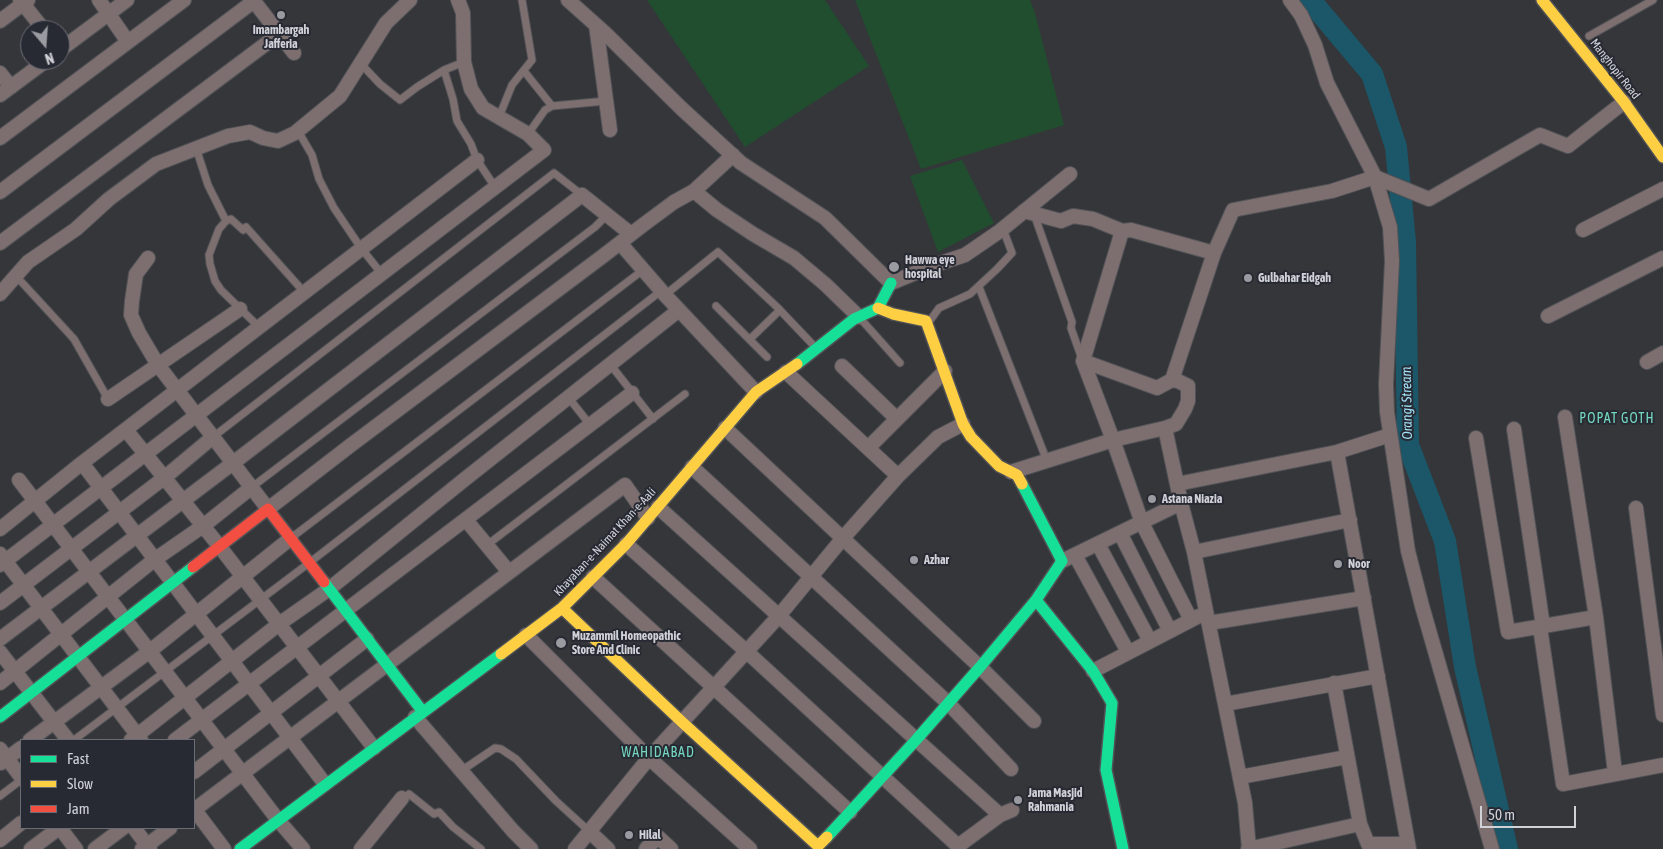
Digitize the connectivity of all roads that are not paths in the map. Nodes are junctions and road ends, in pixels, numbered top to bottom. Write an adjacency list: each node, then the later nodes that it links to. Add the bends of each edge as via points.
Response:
1 (99, 0): 13 (street)
2 (127, 0): 13 (street)
3 (184, 0): 19 (street)
4 (410, 0): 23 (street, via 386,23)
5 (458, 0): 22 (street, via 463,14)
6 (522, 0): 26 (lane, via 532,60)
7 (568, 0): 16 (street)
8 (1290, 0): 42 (street, via 1300,15 1327,82)
9 (1542, 0): 30 (street, Manghopir Road)
10 (1653, 0): 18 (lane)
11 (24, 1): 14 (street); 15 (street)
12 (253, 1): 17 (street); 46 (street)
13 (110, 13): 19 (street); 20 (street)
14 (37, 20)
15 (0, 21)
16 (596, 25): 29 (street); 38 (street)
17 (280, 34): 21 (street); 56 (street)
18 (1589, 36)
19 (128, 42): 36 (street)
20 (70, 43)
21 (294, 53)
22 (464, 62): 25 (lane); 32 (street, via 471,88 483,108)
23 (360, 63): 25 (lane, via 400,100); 34 (street, via 340,96)
24 (34, 70): 28 (street)
25 (444, 70): 40 (lane, via 457,122)
26 (524, 71): 31 (lane); 32 (lane, via 512,85)
27 (0, 73): 28 (street)
28 (6, 91)
29 (606, 101): 31 (lane); 33 (street)
30 (1624, 102): 39 (street, Manghopir Road); 42 (street, via 1568,146 1540,135 1429,199)
31 (552, 106): 35 (lane, via 545,110)
32 (499, 117): 35 (street)
33 (610, 130)
34 (298, 131): 37 (street, via 278,141 250,132); 57 (lane, via 334,208)
35 (528, 134): 43 (street, via 544,150)
36 (0, 138)
37 (196, 148): 50 (lane, via 208,185); 63 (street, via 156,164 76,229 28,262)
38 (733, 155): 45 (street); 64 (street, via 825,218)
39 (1663, 157)
40 (477, 160): 43 (lane); 57 (street)
41 (1070, 174): 48 (street)
42 (1375, 177): 58 (street, via 1332,191 1233,210); 107 (street, via 1390,227 1392,261 1386,384)
43 (495, 187): 62 (street)
44 (1663, 189): 52 (street)
45 (694, 191): 54 (street); 75 (street, via 752,234 794,258)
46 (0, 192)
47 (582, 195): 49 (street); 108 (lane, via 554,173); 116 (street)
48 (1029, 213): 51 (street); 53 (street, via 1061,221 1073,216 1093,219); 82 (lane, via 1072,322 1071,328)
49 (607, 215): 54 (street); 124 (lane)
50 (226, 221): 66 (lane, via 231,219 242,230 246,227); 71 (lane, via 216,236 209,255 210,264 221,290)
51 (1003, 229): 64 (street, via 965,255); 65 (lane, via 1012,253)
52 (1582, 230)
53 (1122, 231): 58 (street, via 1131,230); 82 (street)
54 (631, 234): 55 (street)
55 (620, 243): 61 (street); 130 (street)
56 (0, 244)
57 (362, 248): 62 (lane); 66 (street)
58 (1214, 253): 90 (street)
59 (148, 258): 86 (street, via 136,274 131,315)
60 (1663, 258): 74 (street)
61 (643, 270): 67 (street); 141 (lane)
62 (381, 273): 97 (street)
63 (16, 276): 68 (street); 96 (lane, via 74,339)
64 (891, 283): 70 (street)
65 (979, 287): 76 (lane, via 939,308); 114 (lane)
66 (304, 292): 77 (street)
67 (663, 293): 72 (street); 73 (lane, via 718,252); 152 (lane)
68 (0, 294)
69 (716, 306): 78 (lane)
70 (878, 308): 75 (street, Khayaban-e-Naimat Khan-e-Aali); 76 (street)
71 (240, 309): 77 (lane); 86 (street)
72 (679, 310): 85 (street); 92 (street)
73 (780, 310): 78 (lane); 79 (lane)
74 (1548, 316)
75 (859, 317): 79 (street, Khayaban-e-Naimat Khan-e-Aali); 84 (lane)
76 (928, 324): 88 (street)
77 (259, 327): 91 (street)
78 (750, 339): 81 (lane)
79 (816, 349): 89 (street, Khayaban-e-Naimat Khan-e-Aali)
80 (1663, 353): 83 (street)
81 (767, 356)
82 (1083, 361): 90 (street, via 1157,388); 110 (street)
83 (1647, 362)
84 (900, 363)
85 (610, 364): 93 (lane); 95 (street)
86 (158, 365): 91 (street); 96 (street)
87 (842, 366): 100 (street)
88 (945, 371): 100 (street); 101 (street)
89 (786, 372): 92 (street, Khayaban-e-Naimat Khan-e-Aali); 111 (street)
90 (1172, 380): 104 (street, via 1188,386 1188,401 1176,424)
91 (177, 390): 97 (street); 106 (street)
92 (756, 392): 103 (street, Khayaban-e-Naimat Khan-e-Aali)
93 (632, 393): 99 (lane); 102 (street)
94 (686, 394): 99 (lane)
95 (568, 397): 102 (lane); 160 (street)
96 (108, 398)
97 (195, 414): 108 (street); 113 (street)
98 (1565, 417): 170 (street)
99 (653, 419): 145 (lane)
100 (897, 419): 111 (street)
101 (963, 424): 118 (street, via 998,466); 119 (street, via 938,437)
102 (590, 426): 133 (street)
103 (725, 428): 117 (street, Khayaban-e-Naimat Khan-e-Aali); 142 (street)
104 (1165, 428): 110 (street); 122 (street)
105 (1514, 429): 176 (street)
106 (126, 430): 113 (street); 115 (street)
107 (1390, 435): 112 (street); 274 (street, via 1410,560)
108 (213, 437): 116 (street); 120 (street)
109 (1476, 438): 176 (street, via 1508,632)
110 (1113, 440): 114 (street); 135 (street)
111 (868, 448): 119 (street)
112 (1337, 452): 122 (street); 134 (street)
113 (144, 453): 120 (street); 123 (street)
114 (1047, 461): 118 (street)
115 (82, 463): 123 (street); 125 (street)
116 (233, 463): 124 (street); 126 (street)
117 (692, 467): 128 (street, Khayaban-e-Naimat Khan-e-Aali); 157 (street)
118 (1011, 472): 149 (street, via 1017,475)
119 (898, 476): 142 (street)
120 (164, 478): 126 (street); 131 (street)
121 (19, 480): 125 (street)
122 (1177, 484): 127 (street)
123 (100, 487): 131 (street); 136 (street)
124 (252, 488): 130 (street); 137 (street)
125 (36, 501): 136 (street); 138 (street)
126 (183, 501): 137 (street); 140 (street)
127 (1181, 503): 135 (street); 148 (street)
128 (658, 507): 132 (street, Khayaban-e-Naimat Khan-e-Aali); 171 (street)
129 (1636, 508): 211 (street)
130 (268, 509): 141 (street); 146 (street)
131 (119, 512): 140 (street); 147 (street)
132 (648, 518): 143 (street, Khayaban-e-Naimat Khan-e-Aali); 154 (street, via 625,485)
133 (466, 520): 145 (street); 168 (street)
134 (1350, 520): 148 (street); 162 (street)
135 (1142, 523): 139 (street); 174 (street)
136 (53, 524): 147 (street); 150 (street)
137 (203, 526): 146 (street); 151 (street)
138 (0, 529)
139 (1120, 533): 144 (street); 177 (street)
140 (137, 536): 151 (street); 153 (street)
141 (291, 538): 152 (street); 156 (street)
142 (843, 538): 157 (street); 192 (street)
143 (626, 544): 155 (street, Khayaban-e-Naimat Khan-e-Aali); 185 (street)
144 (1098, 544): 149 (street); 183 (street)
145 (487, 546): 154 (street)
146 (220, 547): 156 (street); 158 (street)
147 (72, 549): 153 (street); 159 (street)
148 (1194, 552): 172 (street)
149 (1068, 558): 164 (street); 188 (street)
150 (2, 560): 159 (street)
151 (154, 560): 158 (street); 161 (street)
152 (309, 563): 160 (street); 163 (lane)
153 (89, 572): 161 (street); 166 (street)
154 (509, 572): 191 (street)
155 (593, 576): 167 (street, Khayaban-e-Naimat Khan-e-Aali); 201 (street)
156 (243, 577): 163 (street); 169 (street)
157 (810, 578): 171 (street); 206 (street)
158 (172, 583): 169 (street); 173 (street)
159 (24, 586): 165 (street); 166 (street)
160 (329, 589): 168 (street); 175 (street)
161 (109, 598): 173 (street); 178 (street)
162 (1364, 598): 172 (street); 196 (street)
163 (260, 600): 175 (street); 180 (lane)
164 (1036, 600): 192 (street); 193 (street)
165 (0, 604)
166 (41, 608): 178 (street); 181 (street)
167 (562, 608): 179 (street, Khayaban-e-Naimat Khan-e-Aali); 216 (street)
168 (346, 611): 182 (street); 184 (street)
169 (196, 614): 180 (street); 187 (street)
170 (1596, 616): 176 (street); 235 (street)
171 (778, 617): 185 (street); 223 (street)
172 (1208, 618): 174 (street); 207 (street)
173 (126, 619): 187 (street); 189 (street)
174 (1191, 620): 177 (street)
175 (279, 624): 184 (street); 190 (street)
176 (1541, 626): 235 (street, via 1563,784)
177 (1170, 631): 183 (street)
178 (60, 634): 189 (street); 194 (street)
179 (526, 635): 210 (street, Khayaban-e-Naimat Khan-e-Aali); 229 (street)
180 (212, 636): 190 (street); 195 (lane)
181 (0, 639)
182 (367, 639): 191 (street); 197 (street)
183 (1150, 640): 188 (street)
184 (297, 648): 197 (street); 200 (street)
185 (746, 651): 201 (street); 236 (street)
186 (0, 652): 194 (street)
187 (150, 652): 195 (street); 202 (street)
188 (1128, 652): 193 (street)
189 (78, 656): 202 (street); 203 (street)
190 (232, 661): 200 (street); 204 (street)
191 (387, 664): 205 (street); 210 (street)
192 (980, 667): 206 (street); 214 (street)
193 (1092, 671): 272 (street, via 1112,703 1106,770)
194 (15, 672): 198 (street); 203 (street)
195 (165, 672): 204 (street); 208 (lane)
196 (1378, 676): 199 (street); 256 (street)
197 (319, 677): 205 (street); 209 (street)
198 (0, 683)
199 (1334, 683): 207 (street); 228 (street)
200 (249, 684): 209 (street); 213 (street)
201 (714, 686): 216 (street); 245 (street)
202 (102, 688): 208 (street); 215 (street)
203 (31, 693): 212 (street); 215 (street)
204 (185, 697): 213 (street); 221 (street)
205 (338, 701): 217 (street); 225 (street)
206 (948, 703): 223 (street); 231 (street)
207 (1225, 704): 238 (street)
208 (117, 708): 220 (lane); 221 (street)
209 (271, 713): 217 (street); 226 (street)
210 (419, 715): 225 (street, Khayaban-e-Naimat Khan-e-Aali); 233 (street)
211 (1663, 715)
212 (0, 717)
213 (202, 720): 222 (street); 226 (street)
214 (1034, 721)
215 (54, 722): 218 (street); 219 (street)
216 (682, 722): 229 (street); 245 (street, via 818,846)
217 (290, 738): 234 (street); 240 (street)
218 (31, 739)
219 (67, 739)
220 (75, 739)
221 (137, 739)
222 (176, 739)
223 (916, 740): 236 (street); 236 (street, via 1006,812 958,846)
224 (20, 748): 227 (street)
225 (374, 748): 240 (street, Khayaban-e-Naimat Khan-e-Aali)
226 (225, 750): 232 (street); 234 (street)
227 (2, 757): 237 (street)
228 (1348, 757): 238 (street); 248 (street)
229 (649, 758): 254 (street); 271 (street)
230 (1663, 765): 235 (street)
231 (1012, 769)
232 (195, 771)
233 (461, 771): 254 (lane, via 494,748 500,749 516,759); 266 (street)
234 (242, 773): 243 (street); 246 (street)
235 (1615, 773)
236 (882, 777): 245 (street)
237 (20, 778)
238 (1240, 778): 273 (street)
239 (20, 780): 241 (lane)
240 (325, 784): 246 (street, Khayaban-e-Naimat Khan-e-Aali)
241 (0, 796)
242 (406, 796): 264 (street); 265 (lane, via 434,814 439,812)
243 (195, 809)
244 (195, 811): 261 (street)
245 (850, 812)
246 (278, 820): 262 (street, Khayaban-e-Naimat Khan-e-Aali); 263 (street)
247 (20, 823): 255 (street)
248 (1360, 824): 256 (street, via 1368,844); 273 (street)
249 (59, 829): 258 (street)
250 (61, 829): 259 (street)
251 (122, 829): 260 (street)
252 (135, 829): 257 (street)
253 (169, 829): 257 (street)
254 (590, 832): 267 (street); 268 (street)
255 (0, 840)
256 (1409, 847)
257 (147, 848)
258 (31, 849)
259 (76, 849)
260 (95, 849)
261 (224, 849)
262 (240, 849)
263 (303, 849)
264 (361, 849)
265 (481, 849)
266 (531, 849)
267 (575, 849)
268 (608, 849)
269 (646, 849): 270 (street, via 658,837)
270 (671, 849)
271 (750, 849)
272 (1123, 849)
273 (1249, 849)
274 (1492, 849)

